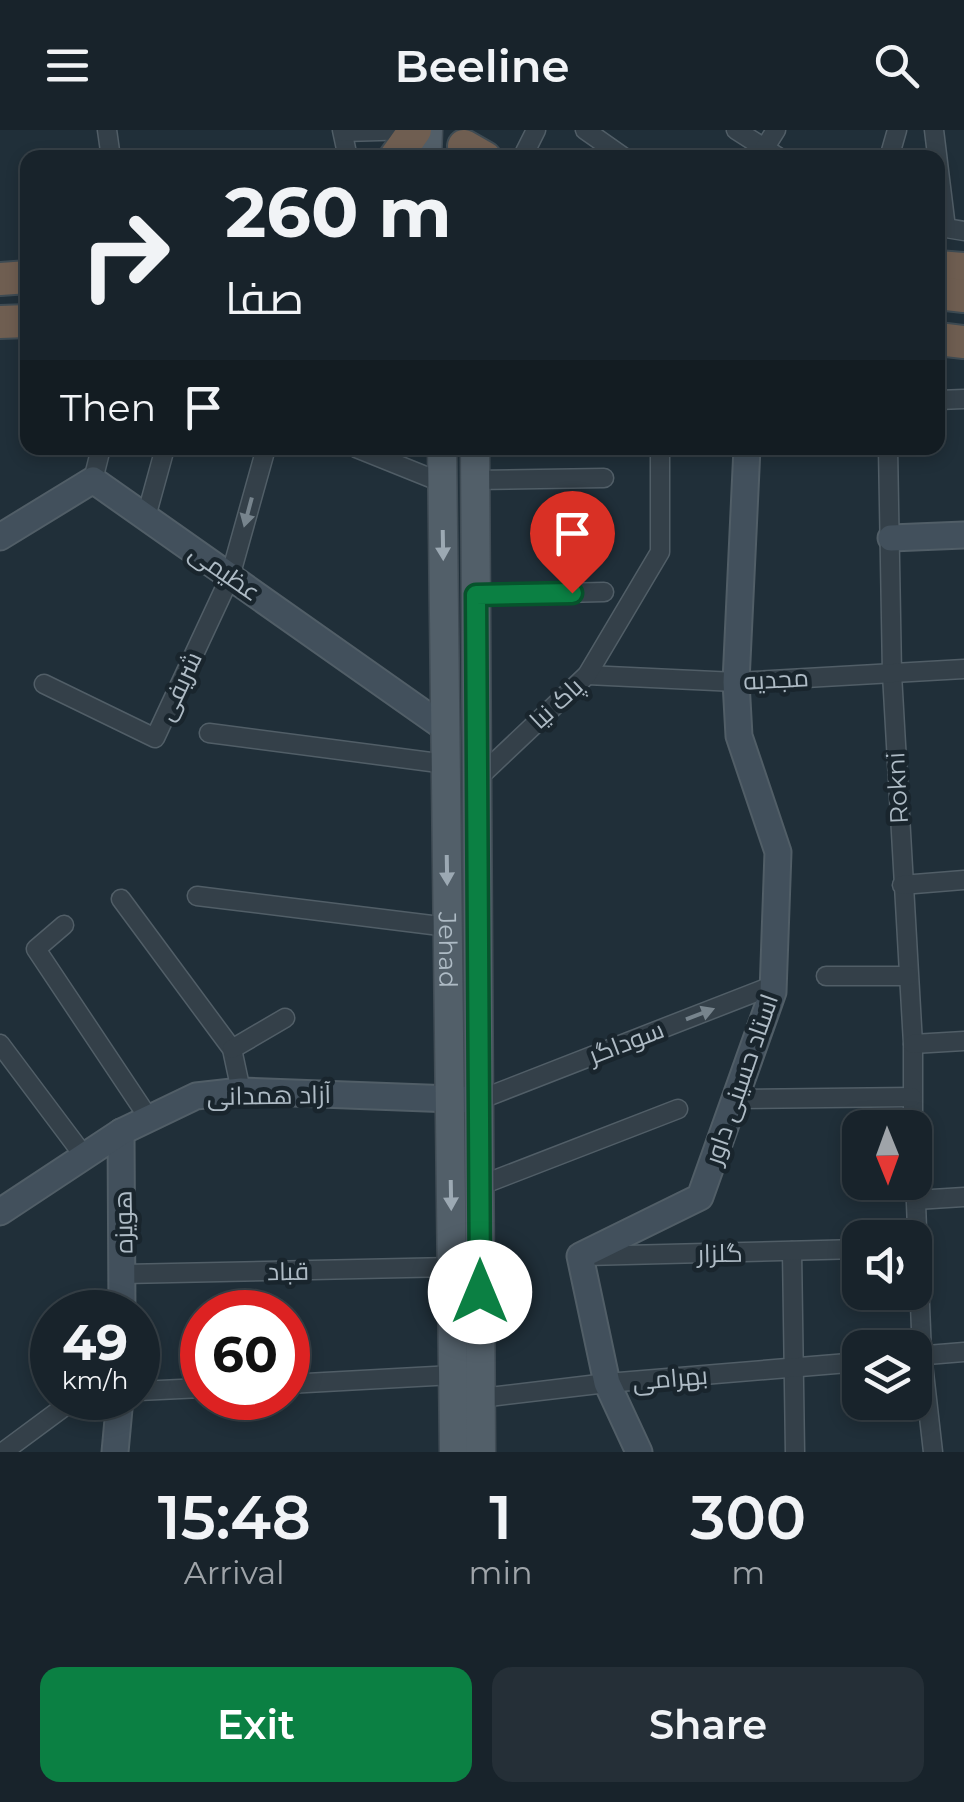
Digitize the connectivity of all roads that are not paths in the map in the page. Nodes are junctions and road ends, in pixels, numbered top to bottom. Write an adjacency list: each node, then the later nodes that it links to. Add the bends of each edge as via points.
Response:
1 (415, 130): 4 (street)
2 (585, 130): 5 (street)
3 (736, 130): 6 (street)
4 (343, 131)
5 (614, 150)
6 (767, 150)
7 (945, 220): 8 (street, via 946,228)
8 (964, 231)
9 (100, 455): 19 (street)
10 (163, 455): 22 (street)
11 (264, 455): 26 (street, one-way to 26)
12 (374, 455): 21 (street)
13 (442, 455): 21 (main road, Jehad)
14 (475, 455): 20 (main road, Jehad)
15 (660, 455): 31 (street, پاک نیا, via 660,552)
16 (747, 455): 32 (street, استاد حسینی داور)
17 (888, 455): 25 (street, Rokni)
18 (604, 478): 20 (street)
19 (93, 480): 22 (street, عظیمی); 24 (street)
20 (475, 480): 28 (main road, Jehad)
21 (442, 482): 34 (main road, Jehad, one-way to 34)
22 (146, 517): 26 (street, عظیمی)
23 (964, 535): 25 (street)
24 (0, 538)
25 (891, 538): 30 (street, Rokni)
26 (230, 576): 33 (street, شریفی, via 155,738); 34 (street, عظیمی)
27 (604, 592): 28 (street)
28 (476, 595): 37 (main road, Jehad)
29 (964, 669): 30 (street, مجدیه)
30 (892, 674): 32 (street, مجدیه); 39 (street, Rokni)
31 (587, 675): 32 (street, مجدیه); 37 (street, پاک نیا)
32 (736, 682): 46 (street, استاد حسینی داور, via 739,736 778,852)
33 (44, 684)
34 (446, 728): 36 (main road, Jehad)
35 (209, 733): 36 (street)
36 (446, 764): 43 (main road, Jehad, one-way to 43)
37 (477, 779): 56 (main road, Jehad)
38 (964, 880): 39 (street)
39 (902, 884): 45 (street, Rokni)
40 (197, 896): 43 (street)
41 (121, 899): 51 (street)
42 (64, 925): 59 (street, via 36,950)
43 (448, 927): 54 (main road, Jehad)
44 (826, 976): 45 (street)
45 (908, 976): 50 (street, Rokni)
46 (774, 985): 55 (street, استاد حسینی داور); 56 (street, سوداگر, one-way to 46)
47 (285, 1018): 51 (street)
48 (964, 1040): 50 (street)
49 (0, 1044): 61 (street)
50 (913, 1044): 53 (street, Rokni)
51 (232, 1049): 52 (street)
52 (242, 1091): 54 (street, آزاد همدانی); 59 (street, آزاد همدانی, via 196,1096)
53 (912, 1097): 55 (street); 58 (street, Rokni)
54 (450, 1098): 56 (street, آزاد همدانی); 71 (main road, Jehad, one-way to 71)
55 (735, 1099): 70 (street, استاد حسینی داور, via 700,1197)
56 (479, 1100): 62 (main road, Jehad)
57 (678, 1108): 62 (street)
58 (912, 1110)
59 (148, 1116): 60 (street, آزاد همدانی)
60 (122, 1132): 61 (street, آزاد همدانی); 72 (street, هویزه)
61 (84, 1156): 66 (street, آزاد همدانی)
62 (479, 1186): 81 (main road, Jehad)
63 (964, 1196): 64 (street)
64 (932, 1199)
65 (916, 1200): 67 (street)
66 (0, 1212)
67 (916, 1220)
68 (842, 1250): 69 (street, گلزار)
69 (792, 1251): 70 (street, گلزار); 77 (street)
70 (580, 1256): 80 (street)
71 (452, 1267): 72 (street, قباد); 78 (main road, Jehad)
72 (124, 1274): 73 (street, هویزه)
73 (123, 1290)
74 (964, 1352): 75 (street)
75 (932, 1355)
76 (842, 1364): 77 (street, بهرامی)
77 (794, 1368): 80 (street, بهرامی); 90 (street)
78 (453, 1376): 79 (street); 87 (main road, Jehad)
79 (310, 1383)
80 (607, 1383): 81 (street, بهرامی); 89 (street)
81 (481, 1398): 88 (main road, Jehad)
82 (46, 1420): 85 (street)
83 (118, 1420): 86 (street)
84 (928, 1420): 91 (street)
85 (3, 1452)
86 (115, 1452)
87 (454, 1452)
88 (481, 1452)
89 (640, 1452)
90 (794, 1452)
91 (933, 1452)

